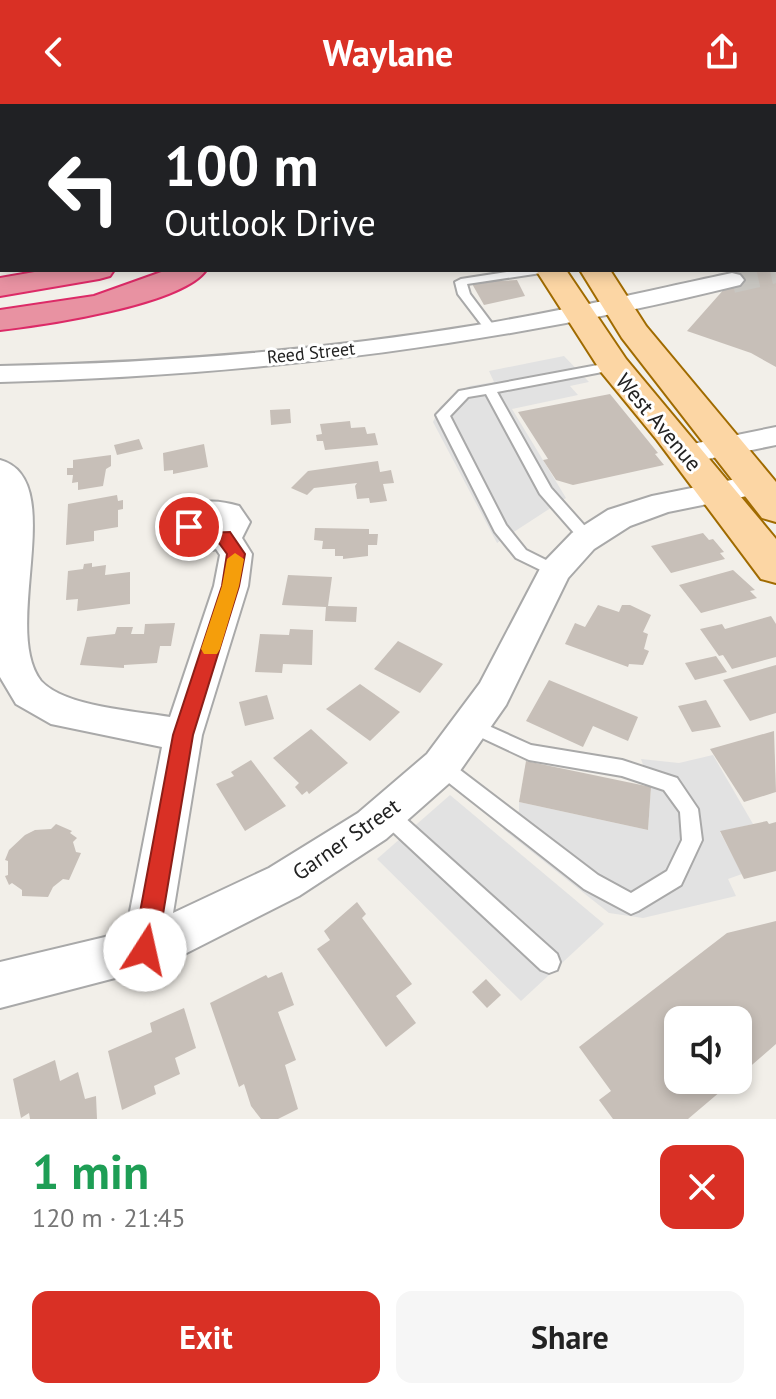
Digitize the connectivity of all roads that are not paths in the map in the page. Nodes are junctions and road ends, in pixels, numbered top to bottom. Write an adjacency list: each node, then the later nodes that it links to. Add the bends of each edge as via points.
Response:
1 (87, 272): 8 (highway)
2 (147, 272): 10 (highway, via 88,291)
3 (186, 272): 12 (highway, via 98,304)
4 (528, 272): 13 (lane, via 461,282)
5 (552, 272): 11 (main road, West Avenue)
6 (596, 272): 9 (main road, West Avenue)
7 (732, 280): 9 (street, Reed Street)
8 (0, 287)
9 (618, 304): 11 (street, Reed Street); 18 (main road, West Avenue)
10 (0, 305)
11 (580, 313): 13 (street, Reed Street); 14 (main road, West Avenue, via 596,342)
12 (0, 320)
13 (491, 330): 15 (street, Reed Street, via 190,366)
14 (599, 369): 16 (lane); 18 (main road, West Avenue)
15 (0, 374)
16 (490, 390): 23 (lane, via 545,491); 25 (lane, via 464,394 443,415 500,528 521,554)
17 (776, 436): 18 (street)
18 (706, 450): 20 (main road, West Avenue); 21 (main road, West Avenue)
19 (0, 470): 27 (street, via 14,485 16,506 5,631 8,660 29,693 64,713)
20 (717, 492): 21 (street, Garner Street); 23 (street, Garner Street, via 619,518); 24 (main road, West Avenue)
21 (766, 496)
22 (224, 537): 27 (street, via 236,554 231,586)
23 (587, 538): 25 (street, Garner Street)
24 (776, 568)
25 (555, 571): 26 (street, Garner Street, via 493,694)
26 (471, 725): 28 (street, Garner Street); 28 (lane, via 529,752 622,768 670,784 689,809 692,840 674,878 631,904 591,882)
27 (183, 735): 30 (street)
28 (441, 766): 29 (street, Garner Street)
29 (387, 814): 30 (street, Garner Street, via 284,882); 31 (lane)
30 (145, 950): 32 (street, Garner Street)
31 (549, 962)
32 (0, 985)

